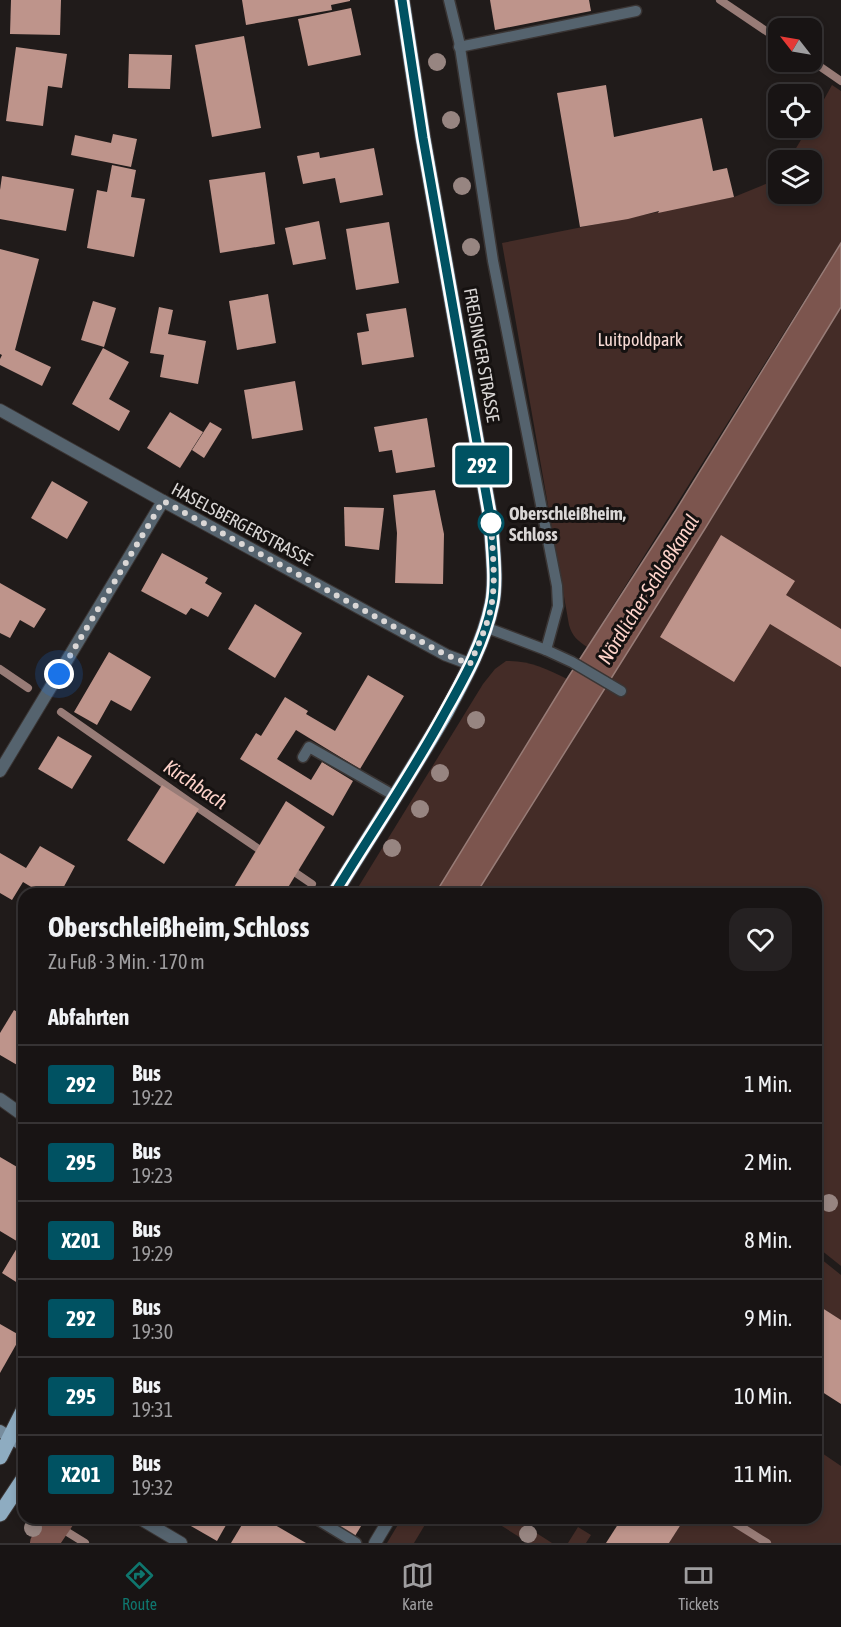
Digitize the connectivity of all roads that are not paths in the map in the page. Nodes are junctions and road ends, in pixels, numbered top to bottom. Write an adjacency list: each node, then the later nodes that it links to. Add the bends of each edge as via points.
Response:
1 (402, 0): 7 (main road, FREISINGER STRASSE, via 491,522 492,603)
2 (449, 0): 4 (lane)
3 (636, 11): 4 (lane)
4 (459, 47): 8 (lane, via 494,261 557,586 558,606)
5 (0, 410): 6 (street, HASELSBERGERSTRASSE)
6 (163, 501): 9 (street, HASELSBERGERSTRASSE, via 446,655); 12 (street)
7 (485, 627): 8 (lane); 9 (main road, FREISINGER STRASSE)
8 (546, 650): 10 (lane)
9 (470, 664): 13 (main road, FREISINGER STRASSE, via 432,737)
10 (619, 690)
11 (303, 757): 13 (lane, via 309,747)
12 (0, 771)
13 (395, 796): 14 (main road, FREISINGER STRASSE)
14 (338, 888)
15 (0, 1100): 16 (street)
16 (18, 1112)
17 (18, 1417): 18 (main road)
18 (5, 1434): 19 (main road); 20 (main road)
19 (18, 1442)
20 (0, 1457)
21 (18, 1487): 22 (main road)
22 (0, 1514)
23 (149, 1524): 26 (street)
24 (325, 1524): 27 (lane)
25 (386, 1524): 28 (street)
26 (181, 1543)
27 (356, 1543)
28 (375, 1543)

